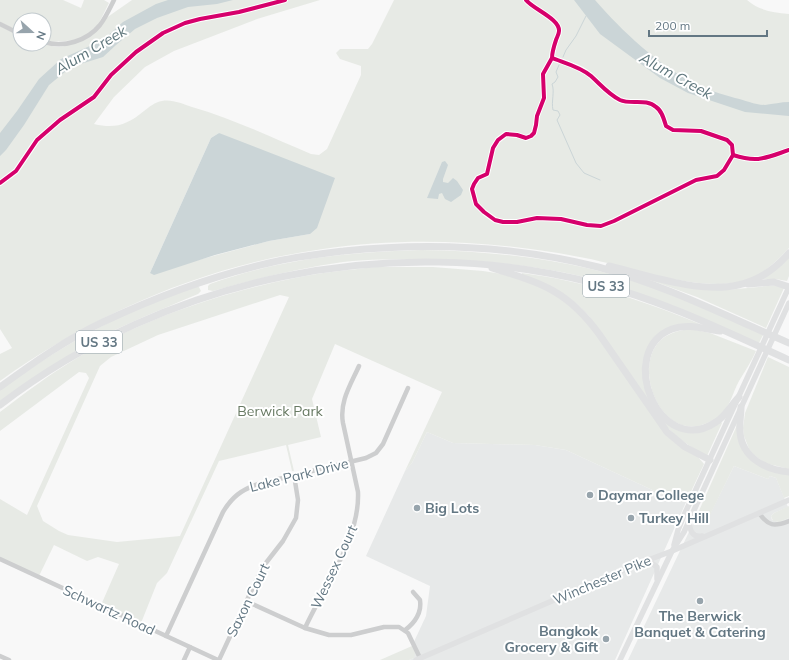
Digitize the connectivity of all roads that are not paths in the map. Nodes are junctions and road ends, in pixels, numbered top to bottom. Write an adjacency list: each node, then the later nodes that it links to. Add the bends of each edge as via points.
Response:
1 (114, 0): 4 (street, via 100,25 87,36 66,44)
2 (0, 24): 3 (street)
3 (12, 30)
4 (52, 43)
5 (789, 253): 8 (highway, via 771,270)
6 (573, 261): 8 (highway, via 592,262 699,286); 12 (highway, US 33, via 659,286); 16 (highway, US 33, via 499,249 436,246 366,249 270,262 202,282 102,322 44,356)
7 (476, 263): 11 (highway, US 33, via 538,271 593,283 664,305); 19 (highway, US 33, via 351,265 247,284 158,314 97,343 34,380); 21 (highway, via 545,286 576,306 589,319 667,432 685,447)
8 (740, 285): 9 (highway, via 774,282)
9 (789, 287): 15 (main road)
10 (789, 303): 15 (main road)
11 (729, 332): 13 (highway, US 33); 18 (highway, via 690,326 667,332 654,344 647,356 647,383 651,399 660,414 671,424 686,429 702,428 715,423)
12 (789, 343)
13 (789, 360)
14 (359, 366): 22 (street, Wessex Court, via 344,399 342,411 342,423)
15 (755, 369): 18 (main road); 20 (main road)
16 (0, 387)
17 (408, 388): 22 (street, Lake Park Drive, via 383,444 376,453)
18 (739, 397): 21 (main road)
19 (0, 405)
20 (741, 407): 23 (highway, via 740,433 746,451 760,464 774,470); 27 (main road)
21 (710, 460): 30 (main road, via 678,530)
22 (352, 462): 24 (street, Lake Park Drive); 36 (street, Wessex Court, via 358,492 356,520 329,584)
23 (789, 472)
24 (294, 475): 35 (street, Saxon Court, via 298,500 296,518 283,541 262,568); 38 (street, Lake Park Drive, via 244,489 228,503)
25 (789, 500): 26 (main road, Winchester Pike)
26 (759, 513): 28 (street, via 768,524 776,525); 29 (main road, Winchester Pike)
27 (689, 521): 29 (main road, via 690,530 694,535); 30 (main road)
28 (789, 521)
29 (706, 535): 30 (main road, Winchester Pike)
30 (672, 551): 32 (main road, Winchester Pike); 33 (main road)
31 (0, 559): 38 (street, Schwartz Road)
32 (645, 560): 33 (main road, via 657,567); 41 (main road, Winchester Pike)
33 (656, 584): 45 (main road)
34 (414, 592): 37 (street, via 420,600 420,612)
35 (246, 601): 36 (street); 44 (street, Saxon Court)
36 (304, 628): 37 (street, via 329,635 351,635 390,626)
37 (406, 630): 41 (street)
38 (166, 636): 39 (street, Schwartz Road)
39 (190, 647): 43 (street); 44 (street, Schwartz Road)
40 (0, 656): 42 (street)
41 (418, 659)
42 (9, 660)
43 (184, 660)
44 (219, 660)
45 (620, 660)

